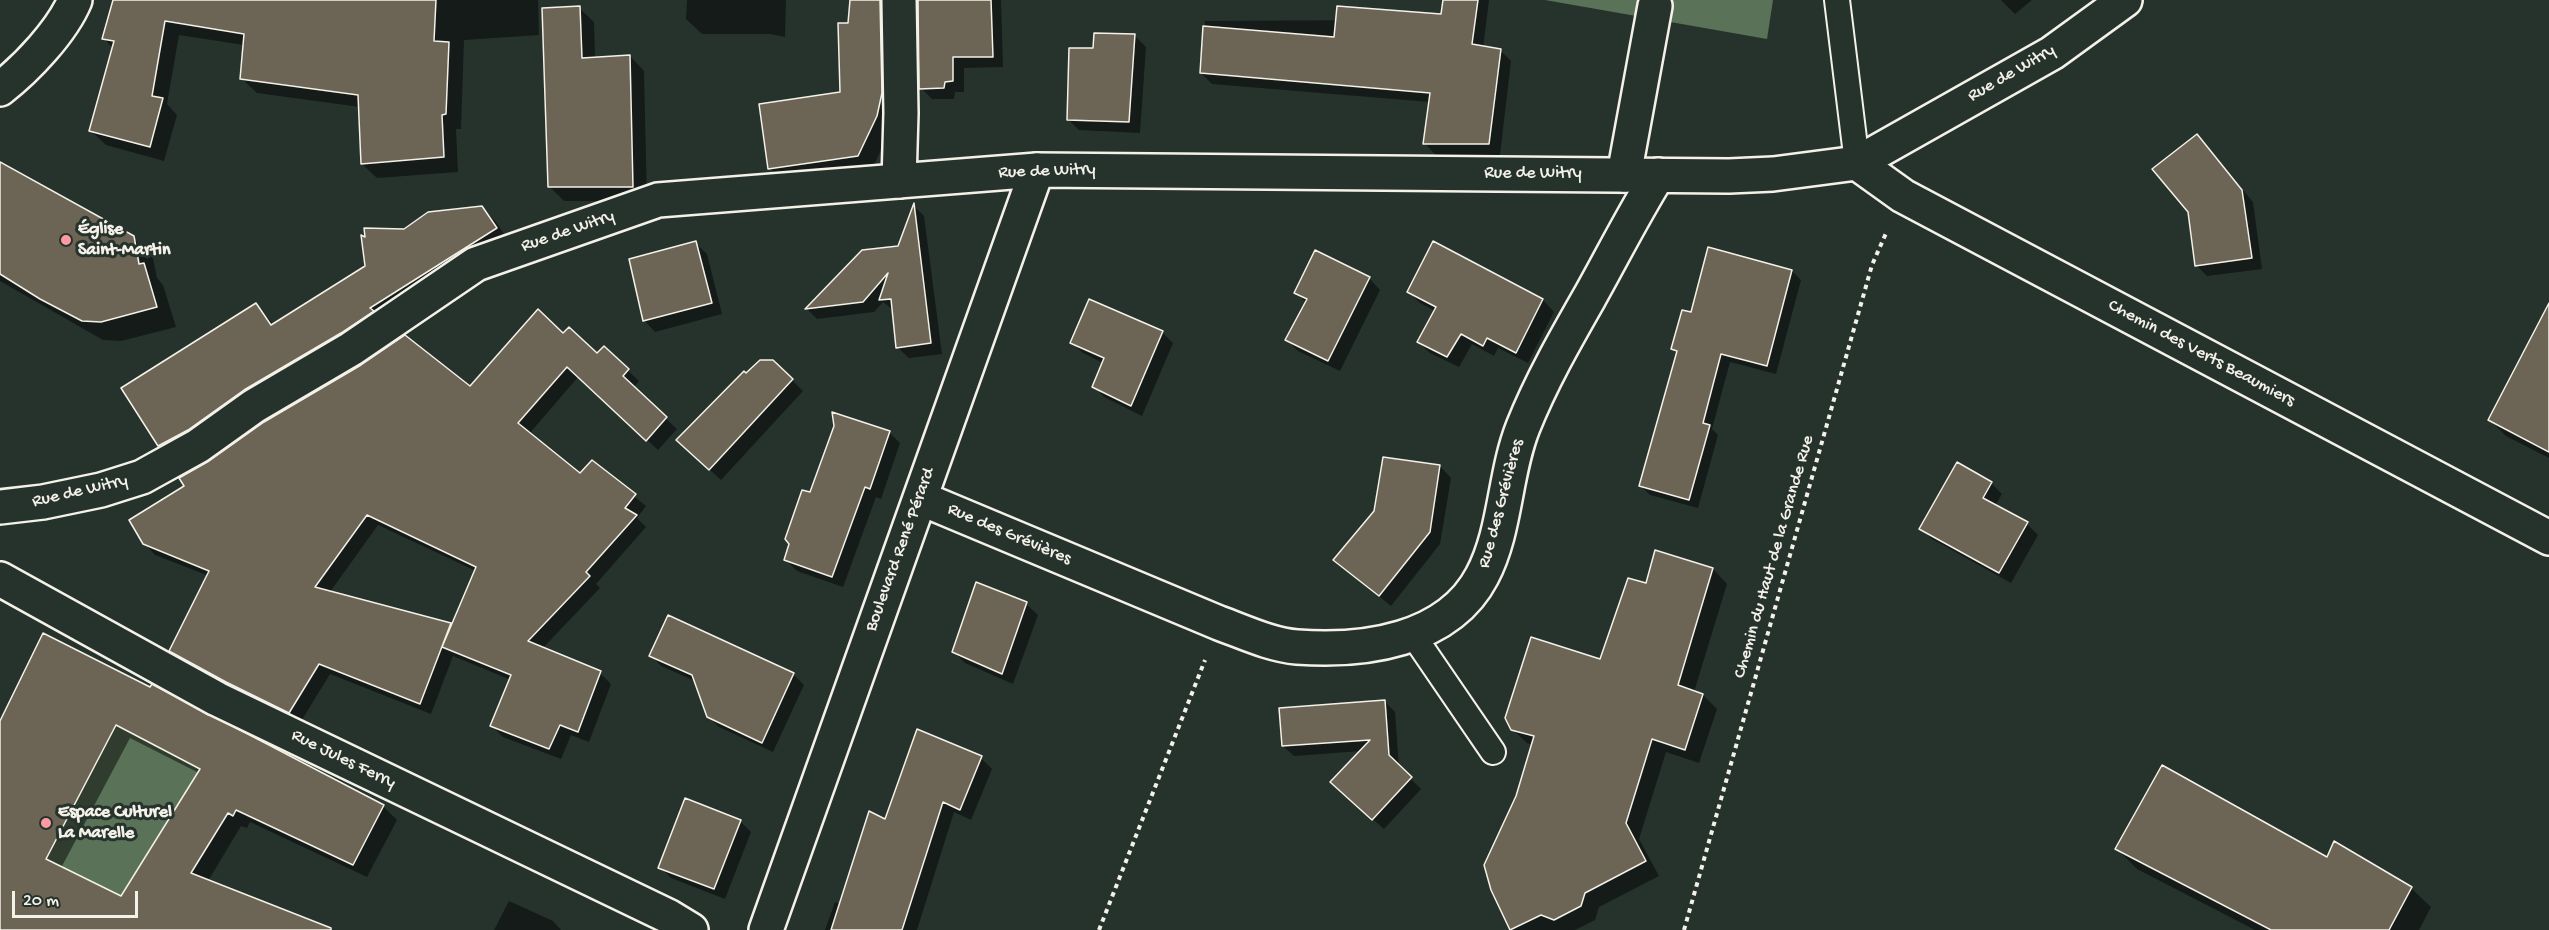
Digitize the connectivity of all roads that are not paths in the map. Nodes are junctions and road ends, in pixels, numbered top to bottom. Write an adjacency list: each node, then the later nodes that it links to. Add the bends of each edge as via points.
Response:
1 (75, 0): 6 (street, via 69,15 19,74)
2 (899, 0): 11 (street)
3 (1837, 0): 7 (lane)
4 (2125, 0): 7 (street, Rue de Witry, via 2052,52)
5 (1654, 6): 9 (street)
6 (0, 88)
7 (1857, 164): 10 (street, Rue de Witry, via 1773,174); 14 (street, Chemin des Verts Beaumiers, via 1903,196)
8 (1037, 170): 9 (street, Rue de Witry); 11 (street, Rue de Witry); 12 (street, Boulevard René Pérard)
9 (1624, 175): 10 (street, Rue de Witry)
10 (1658, 175): 16 (street, Rue des Grévières, via 1549,370 1522,429 1495,544 1482,576 1466,600)
11 (899, 181): 13 (street, Rue de Witry, via 658,200 476,264 170,464 101,490)
12 (920, 498): 16 (street, Rue des Grévières, via 1266,640 1296,647 1332,647); 19 (street, Boulevard René Pérard)
13 (0, 507)
14 (2549, 538)
15 (0, 579): 18 (street, Rue Jules Ferry, via 218,699)
16 (1413, 635): 17 (lane)
17 (1493, 752)
18 (691, 930)
19 (766, 930)

